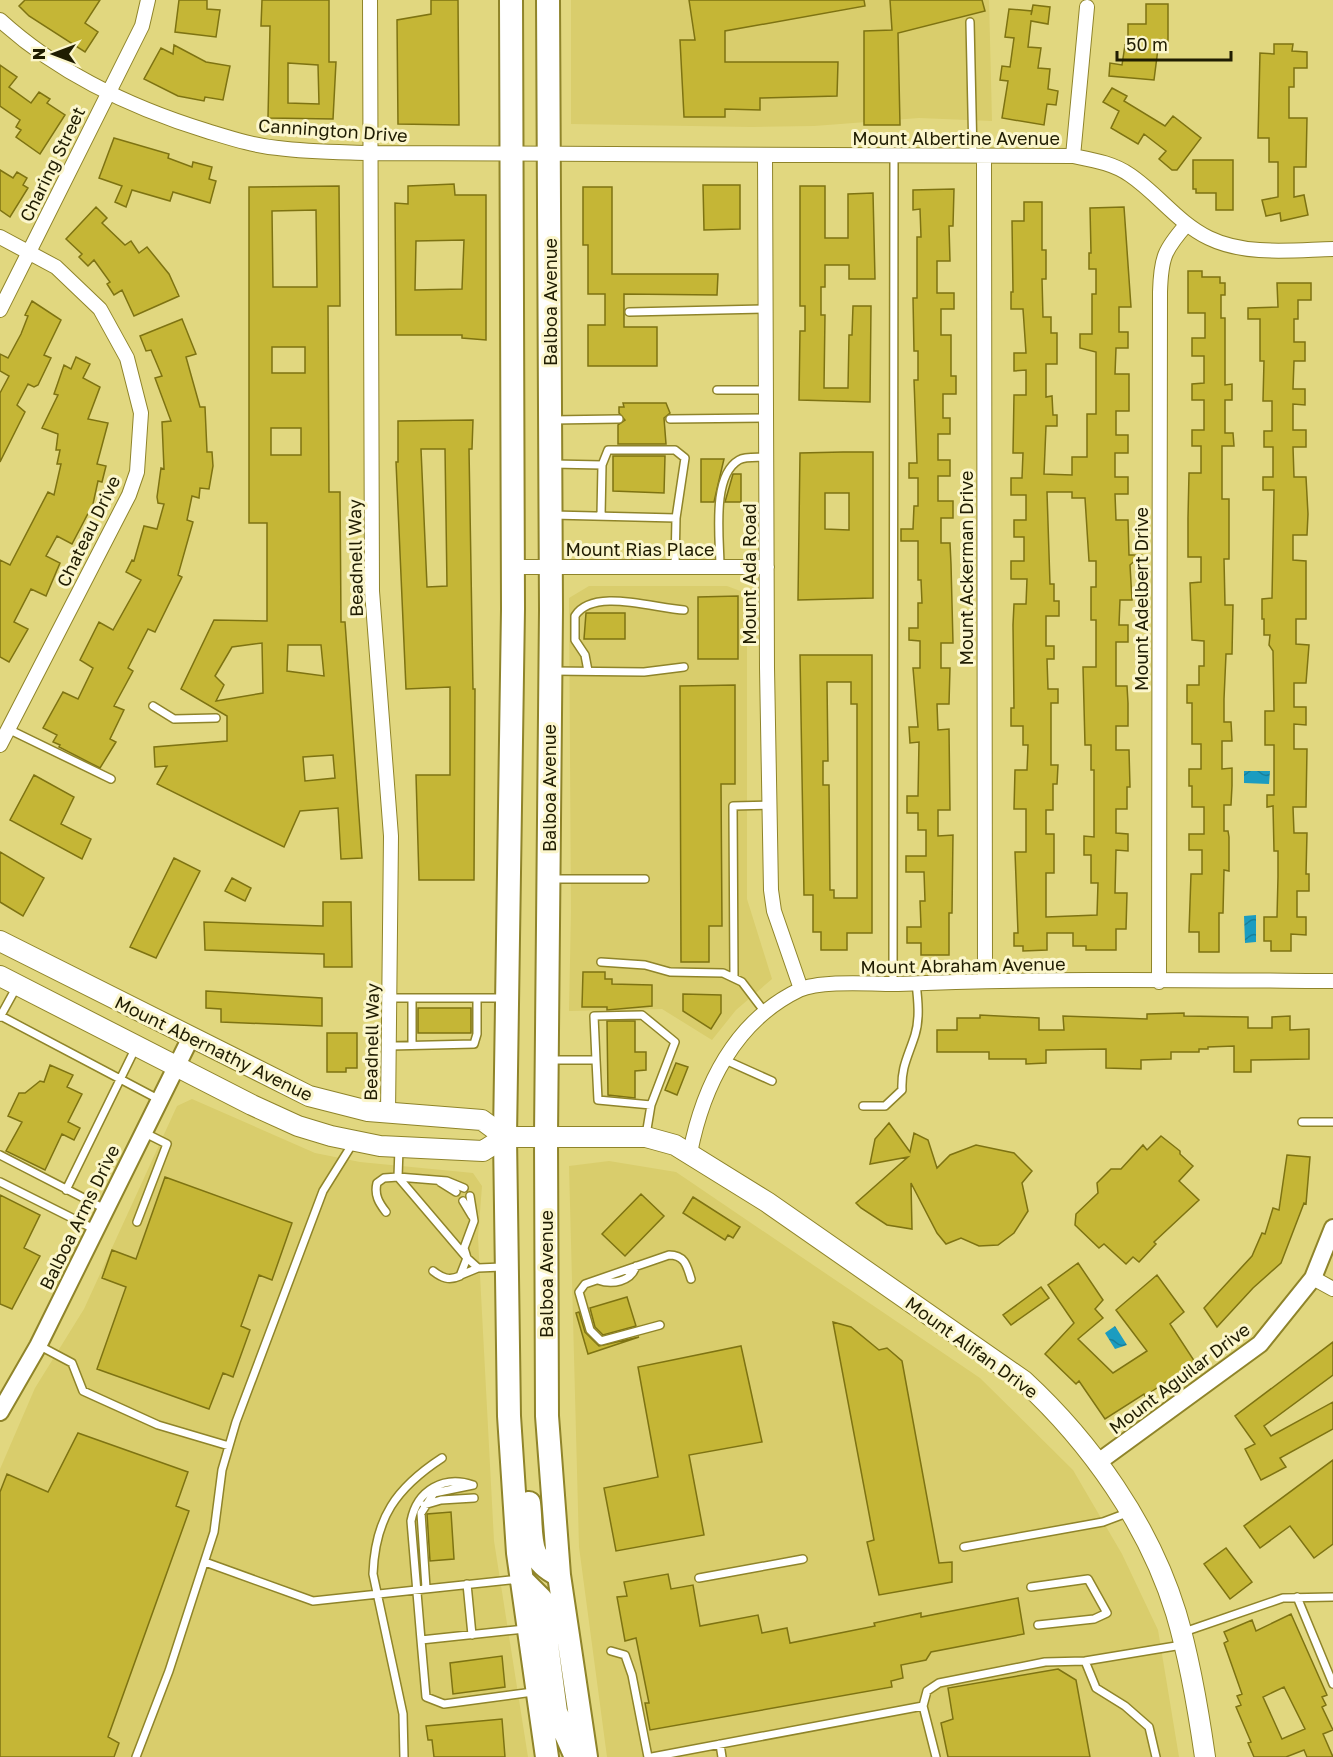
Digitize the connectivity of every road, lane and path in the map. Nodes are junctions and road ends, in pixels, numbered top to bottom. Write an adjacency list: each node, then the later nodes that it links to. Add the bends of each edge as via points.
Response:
1 (148, 0): 8 (street, Charing Street, via 142,26)
2 (370, 0): 9 (street, Beadnell Way)
3 (511, 0): 10 (main road, Balboa Avenue)
4 (548, 0): 11 (main road, Balboa Avenue)
5 (1087, 7): 15 (street)
6 (0, 20): 8 (street, Cannington Drive, via 63,67)
7 (970, 22): 14 (lane)
8 (107, 93): 9 (street, Cannington Drive, via 169,119 243,142 277,148); 19 (street, Charing Street)
9 (369, 153): 10 (street, Cannington Drive); 63 (street, Beadnell Way, via 372,591 391,836)
10 (513, 154): 11 (street, Cannington Drive); 35 (main road, Balboa Avenue)
11 (551, 154): 12 (street, Mount Albertine Avenue); 28 (main road, Balboa Avenue)
12 (765, 155): 13 (street, Mount Albertine Avenue); 20 (street, Mount Ada Road)
13 (894, 155): 14 (street, Mount Albertine Avenue); 60 (lane)
14 (978, 156): 15 (street, Mount Albertine Avenue); 56 (street, Mount Ackerman Drive)
15 (1073, 156): 16 (street, Mount Albertine Avenue, via 1105,163 1129,174)
16 (1187, 224): 18 (street, Mount Albertine Avenue, via 1210,239 1236,247); 58 (street, Mount Adelbert Drive, via 1171,242 1161,262)
17 (0, 237): 19 (street, Chateau Drive)
18 (1333, 249)
19 (28, 252): 21 (street, Charing Street); 46 (street, Chateau Drive, via 56,267 100,309 127,358 141,413 137,472 129,495)
20 (766, 309): 22 (lane); 24 (street, Mount Ada Road)
21 (0, 310)
22 (629, 312)
23 (717, 390): 24 (lane)
24 (767, 390): 25 (street, Mount Ada Road)
25 (767, 418): 27 (lane); 29 (street, Mount Ada Road)
26 (618, 419): 28 (lane)
27 (670, 419)
28 (550, 420): 30 (main road, Balboa Avenue)
29 (767, 457): 38 (lane, via 740,459 720,488); 39 (street, Mount Ada Road)
30 (550, 464): 31 (lane); 32 (main road, Balboa Avenue)
31 (602, 465): 33 (lane); 34 (lane, via 608,450 675,450 685,458)
32 (550, 515): 33 (lane); 36 (main road, Balboa Avenue)
33 (601, 516): 34 (lane)
34 (676, 518): 37 (lane)
35 (513, 567): 36 (street, Mount Rias Place); 66 (main road, Balboa Avenue)
36 (551, 567): 37 (street, Mount Rias Place); 42 (main road, Balboa Avenue)
37 (675, 567): 38 (street, Mount Rias Place)
38 (720, 567): 39 (street, Mount Rias Place)
39 (767, 567): 49 (street, Mount Ada Road)
40 (684, 610): 43 (lane, via 637,603 586,605 575,616 575,640 585,655)
41 (684, 667): 43 (lane, via 644,672)
42 (550, 670): 43 (lane); 50 (main road, Balboa Avenue)
43 (588, 671)
44 (153, 706): 45 (lane, via 174,719)
45 (216, 718)
46 (8, 729): 47 (street, Chateau Drive); 48 (lane)
47 (0, 745)
48 (111, 779)
49 (770, 805): 55 (lane, via 733,806); 62 (street, Mount Ada Road, via 774,911)
50 (548, 879): 51 (lane); 74 (main road, Balboa Avenue)
51 (645, 879)
52 (0, 941): 69 (main road, Mount Abernathy Avenue)
53 (601, 962): 55 (lane)
54 (0, 976): 61 (main road, Mount Abernathy Avenue)
55 (734, 978): 67 (lane, via 742,982)
56 (985, 981): 58 (street, Mount Abraham Avenue); 59 (street, Mount Abraham Avenue)
57 (1333, 981): 58 (street, Mount Abraham Avenue)
58 (1159, 982)
59 (916, 983): 60 (street, Mount Abraham Avenue); 81 (lane, via 915,1033 901,1072 902,1090 885,1106)
60 (893, 984): 62 (street, Mount Abraham Avenue)
61 (18, 985): 68 (lane); 71 (main road, Mount Abernathy Avenue)
62 (801, 989): 67 (street, Mount Abraham Avenue)
63 (390, 998): 64 (lane); 72 (street, Beadnell Way)
64 (412, 998): 65 (lane); 70 (lane)
65 (477, 998): 66 (lane); 70 (lane, via 474,1044)
66 (507, 998): 86 (main road, Balboa Avenue)
67 (764, 1011): 73 (street, Mount Abraham Avenue, via 751,1021)
68 (0, 1017): 77 (lane)
69 (191, 1037): 76 (street, Balboa Arms Drive); 82 (main road, Mount Abernathy Avenue, via 309,1096)
70 (412, 1045): 72 (lane)
71 (136, 1046): 76 (main road, Mount Abernathy Avenue); 77 (lane)
72 (390, 1046): 82 (street, Beadnell Way)
73 (723, 1059): 78 (lane); 91 (street, Mount Abraham Avenue, via 695,1126)
74 (547, 1060): 75 (lane); 87 (main road, Balboa Avenue)
75 (596, 1060): 80 (lane, via 598,1100); 80 (lane, via 594,1016 642,1016 655,1024 675,1042)
76 (176, 1066): 79 (street, Balboa Arms Drive); 89 (main road, Mount Abernathy Avenue, via 298,1126)
77 (121, 1078): 79 (lane); 97 (lane)
78 (771, 1081)
79 (158, 1099): 85 (street, Balboa Arms Drive)
80 (651, 1105): 88 (lane)
81 (863, 1106)
82 (388, 1114): 86 (main road, Mount Abernathy Avenue, via 482,1120)
83 (1302, 1122): 84 (lane)
84 (1333, 1122)
85 (142, 1132): 101 (street, Balboa Arms Drive); 104 (lane, via 167,1144)
86 (505, 1137): 87 (main road, Mount Abernathy Avenue); 90 (main road, Mount Abernathy Avenue, via 483,1151); 109 (main road, Balboa Avenue)
87 (546, 1137): 88 (main road, Mount Alifan Drive); 128 (main road, Balboa Avenue, via 547,1416)
88 (646, 1137): 91 (main road, Mount Alifan Drive)
89 (354, 1141): 90 (main road, Mount Abernathy Avenue); 118 (lane, via 323,1191)
90 (399, 1147): 93 (lane)
91 (690, 1153): 121 (main road, Mount Alifan Drive, via 1024,1381 1054,1408)
92 (0, 1155): 97 (lane)
93 (398, 1178): 94 (lane); 102 (lane, via 384,1178 377,1184 375,1191); 107 (lane)
94 (438, 1180): 96 (lane); 98 (lane)
95 (0, 1182): 106 (lane)
96 (464, 1188)
97 (66, 1190): 101 (lane)
98 (456, 1192)
99 (470, 1196): 103 (lane)
100 (463, 1201): 103 (lane)
101 (105, 1209): 106 (street, Balboa Arms Drive)
102 (386, 1212)
103 (474, 1221): 107 (lane, via 466,1237)
104 (137, 1222)
105 (1333, 1228): 112 (street, Mount Aguilar Drive)
106 (94, 1229): 116 (street, Balboa Arms Drive)
107 (467, 1258): 108 (lane); 111 (lane)
108 (478, 1268): 109 (lane); 111 (lane)
109 (508, 1268): 120 (main road, Balboa Avenue)
110 (434, 1271): 111 (lane, via 443,1278)
111 (460, 1276)
112 (1313, 1278): 114 (street); 121 (street, Mount Aguilar Drive, via 1260,1344)
113 (692, 1279): 115 (lane, via 678,1255 669,1255 585,1284 579,1292 590,1330 601,1341)
114 (1333, 1289)
115 (660, 1325)
116 (38, 1346): 117 (street, Balboa Arms Drive); 118 (lane, via 72,1363 83,1391 158,1425)
117 (0, 1412)
118 (229, 1446): 127 (lane)
119 (442, 1458): 135 (lane, via 399,1492 376,1536 373,1574)
120 (512, 1459): 128 (main road, Balboa Avenue, via 526,1478 534,1557 544,1568); 130 (main road, Balboa Avenue)
121 (1097, 1463): 124 (main road, Mount Alifan Drive)
122 (474, 1498): 123 (lane)
123 (424, 1505): 133 (lane, via 421,1513); 134 (lane, via 434,1493 473,1485 431,1487 417,1502 411,1521)
124 (1130, 1512): 125 (lane, via 1103,1522); 141 (main road, Mount Alifan Drive, via 1157,1563)
125 (964, 1547)
126 (803, 1559): 129 (lane)
127 (205, 1562): 135 (lane, via 313,1601); 149 (lane)
128 (560, 1575): 153 (main road, Balboa Avenue)
129 (699, 1578)
130 (521, 1579): 131 (lane); 139 (main road, Balboa Avenue); 152 (main road, via 541,1599 556,1712)
131 (466, 1584): 133 (lane); 140 (lane)
132 (1030, 1587): 138 (lane, via 1088,1579 1107,1612 1094,1618)
133 (426, 1588): 134 (lane)
134 (417, 1590): 135 (lane); 142 (lane)
135 (377, 1594): 150 (lane, via 403,1714)
136 (1297, 1597): 137 (lane); 141 (lane, via 1275,1600); 145 (lane)
137 (1333, 1597)
138 (1038, 1625)
139 (527, 1629): 140 (lane); 146 (main road, Balboa Avenue)
140 (472, 1635): 142 (lane)
141 (1183, 1639): 144 (lane); 158 (main road, Mount Alifan Drive)
142 (421, 1640): 146 (lane, via 426,1697 444,1704)
143 (611, 1651): 154 (lane, via 625,1655 629,1665)
144 (1085, 1661): 147 (lane, via 1045,1662 939,1683 927,1691); 157 (lane, via 1096,1688 1149,1727)
145 (1333, 1684)
146 (536, 1692): 151 (main road, Balboa Avenue)
147 (923, 1706): 148 (lane); 156 (lane)
148 (720, 1744): 154 (lane); 155 (lane)
149 (136, 1757)
150 (404, 1757)
151 (547, 1757)
152 (576, 1757)
153 (586, 1757)
154 (650, 1757)
155 (722, 1757)
156 (936, 1757)
157 (1156, 1757)
158 (1205, 1757)

